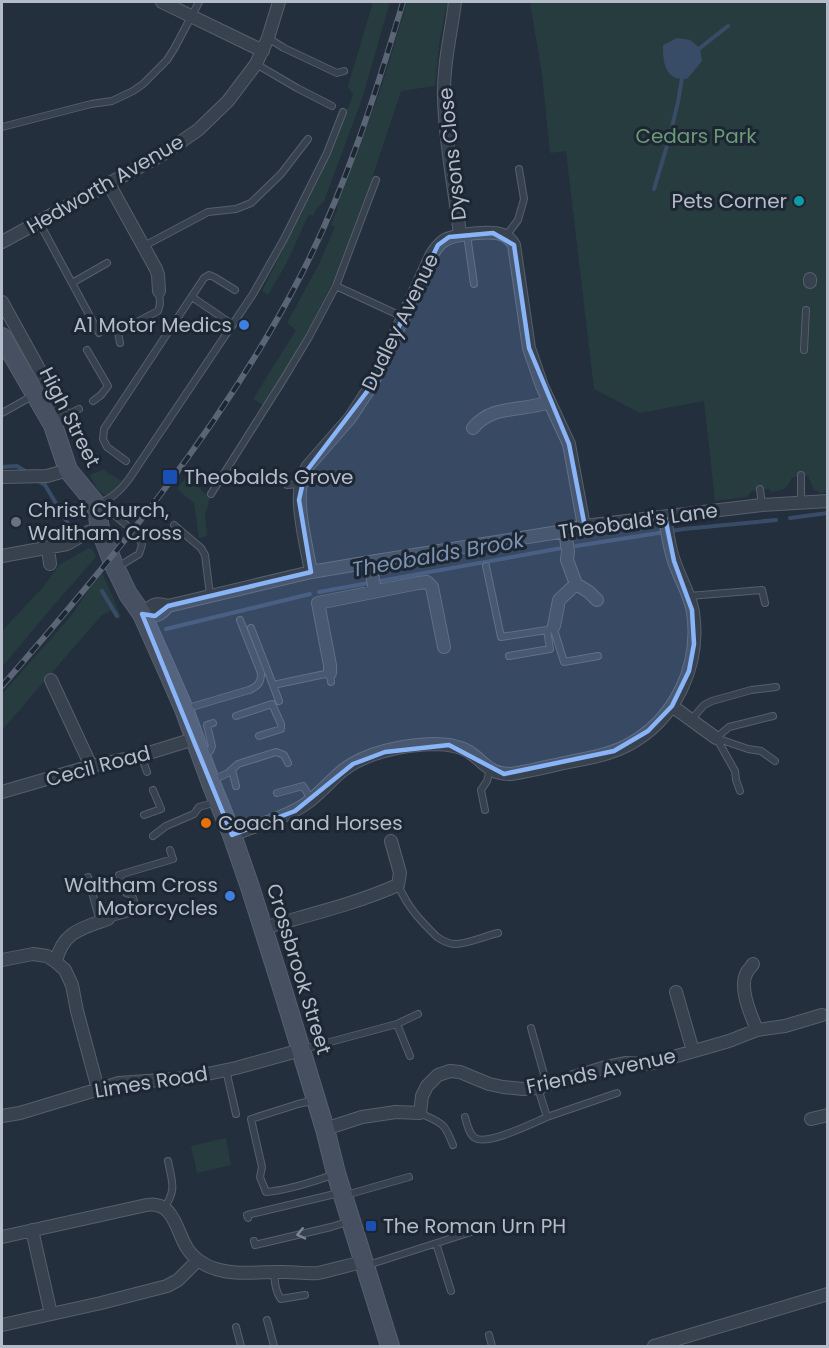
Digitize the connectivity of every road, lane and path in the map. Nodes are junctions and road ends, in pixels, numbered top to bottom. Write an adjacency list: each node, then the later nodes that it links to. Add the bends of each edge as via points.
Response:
1 (162, 2): 5 (street)
2 (199, 2): 5 (lane)
3 (279, 2): 6 (street, Hedworth Avenue)
4 (455, 2): 18 (street, Dysons Close, via 444,98)
5 (192, 16): 7 (street); 12 (lane, via 167,60 133,91 112,101)
6 (268, 38): 7 (street, Hedworth Avenue); 9 (lane, via 337,73)
7 (263, 51): 8 (street, Hedworth Avenue)
8 (256, 64): 10 (lane); 16 (street, Hedworth Avenue, via 228,101 198,130)
9 (344, 71)
10 (332, 106)
11 (343, 112): 32 (lane, via 284,238)
12 (2, 127)
13 (308, 138): 21 (lane, via 281,174 251,203 208,212)
14 (519, 169): 19 (lane, via 524,199 518,220)
15 (376, 180): 25 (lane)
16 (109, 184): 17 (street, Hedworth Avenue); 21 (street)
17 (39, 222): 20 (street, Hedworth Avenue); 23 (lane)
18 (464, 235): 19 (street, Dudley Avenue); 24 (lane); 31 (street, Dudley Avenue, via 449,237 438,244)
19 (506, 236): 40 (street, via 516,254 529,348)
20 (2, 243)
21 (143, 246): 27 (street, via 158,275)
22 (107, 263): 23 (lane)
23 (72, 283): 33 (lane)
24 (474, 284)
25 (336, 286): 31 (lane); 52 (lane, via 309,337)
26 (235, 290): 28 (lane, via 209,275)
27 (159, 291): 35 (lane, via 158,311 118,332)
28 (192, 297): 32 (lane); 45 (lane, via 104,429 107,447)
29 (2, 302): 43 (street)
30 (806, 310): 37 (lane)
31 (403, 317): 49 (street, Dudley Avenue, via 369,389 350,418 308,466)
32 (233, 325): 54 (lane, via 129,479)
33 (99, 333)
34 (3, 342): 38 (main road, High Street)
35 (120, 343)
36 (87, 350): 39 (lane, via 108,386)
37 (804, 351)
38 (35, 394): 42 (lane); 43 (main road, High Street)
39 (93, 401)
40 (549, 402): 44 (street, via 493,412); 59 (street, via 569,444)
41 (79, 409): 43 (lane)
42 (2, 413)
43 (59, 420): 46 (main road, High Street)
44 (473, 428)
45 (126, 461)
46 (68, 470): 48 (street, via 54,475); 54 (main road, High Street)
47 (801, 475): 55 (lane)
48 (2, 477)
49 (300, 484): 50 (lane); 67 (street, via 300,510)
50 (286, 485)
51 (760, 489): 56 (lane)
52 (211, 494)
53 (828, 501): 55 (street, Theobald's Lane)
54 (102, 502): 60 (main road); 66 (lane, via 138,535 142,545 139,554)
55 (801, 503): 56 (street, Theobald's Lane)
56 (762, 505): 57 (street, Theobald's Lane)
57 (665, 517): 59 (street, Theobald's Lane); 71 (street, via 674,561)
58 (174, 525): 70 (lane, via 205,555)
59 (585, 526): 61 (street, Theobald's Lane)
60 (99, 529): 62 (street); 66 (main road)
61 (566, 542): 68 (street, Theobald's Lane); 69 (street, via 567,560)
62 (48, 548): 63 (street); 64 (street)
63 (2, 556)
64 (50, 564)
65 (486, 566): 77 (lane, via 501,637)
66 (116, 568): 74 (main road)
67 (311, 572): 68 (street, Theobald's Lane); 70 (street, Theobald's Lane)
68 (373, 578): 78 (street, via 426,582 432,587); 81 (street, via 318,603)
69 (576, 584): 72 (street); 77 (street, via 559,600)
70 (210, 595): 74 (street, Theobald's Lane, via 168,606 159,603)
71 (689, 596): 73 (lane, via 762,590); 86 (street, via 695,632 693,651 689,671)
72 (597, 600)
73 (765, 603)
74 (142, 614): 87 (main road, Crossbrook Street)
75 (240, 620): 87 (lane, via 261,681 257,687)
76 (250, 628): 83 (lane)
77 (551, 628): 79 (lane, via 550,649); 80 (lane, via 564,662)
78 (444, 647)
79 (510, 656)
80 (598, 656)
81 (330, 678): 83 (lane)
82 (51, 680): 98 (street)
83 (273, 685): 85 (lane)
84 (776, 687): 90 (lane, via 712,701)
85 (279, 701)
86 (672, 706): 90 (street); 100 (street, via 638,739 603,755 511,774)
87 (184, 709): 94 (main road, Crossbrook Street)
88 (236, 716): 92 (lane, via 272,704 281,729)
89 (774, 716): 93 (lane, via 729,727)
90 (690, 720): 93 (street)
91 (213, 723): 94 (lane, via 207,725 210,751)
92 (260, 736)
93 (716, 738): 96 (lane, via 761,751); 105 (lane, via 735,771)
94 (197, 747): 95 (street, Cecil Road); 102 (main road, Crossbrook Street)
95 (141, 755): 98 (street, Cecil Road); 101 (lane)
96 (775, 761)
97 (288, 763): 99 (lane, via 284,755 276,752 238,764)
98 (91, 766): 106 (street, Cecil Road)
99 (232, 770): 102 (lane); 103 (lane)
100 (490, 770): 108 (street, via 470,752 455,747 434,744 401,748 353,764); 110 (lane, via 481,790)
101 (147, 772)
102 (210, 781): 109 (main road, Crossbrook Street)
103 (236, 786)
104 (153, 790): 111 (lane, via 161,809)
105 (740, 791)
106 (2, 792)
107 (277, 793): 108 (lane, via 303,786)
108 (312, 799): 112 (street, via 295,811)
109 (218, 801): 112 (main road, Crossbrook Street); 113 (lane, via 199,807 194,814)
110 (484, 810)
111 (144, 815)
112 (232, 835): 119 (main road, Crossbrook Street)
113 (153, 836)
114 (391, 841): 117 (street, via 400,873)
115 (170, 850): 118 (lane, via 173,859 119,875 126,893 132,894 137,911)
116 (88, 878): 118 (lane)
117 (398, 885): 119 (street); 120 (lane, via 413,912 448,943)
118 (104, 921): 122 (street, via 72,933 62,944)
119 (263, 928): 130 (main road, Crossbrook Street)
120 (498, 933)
121 (2, 960): 122 (street, via 33,954)
122 (56, 962): 135 (street, via 72,985)
123 (753, 964): 129 (street, via 744,987)
124 (675, 992): 131 (street, Friends Avenue)
125 (418, 1014): 127 (lane)
126 (822, 1015): 129 (street, Friends Avenue)
127 (397, 1024): 130 (lane); 132 (lane)
128 (531, 1028): 134 (lane)
129 (756, 1030): 131 (street, Friends Avenue)
130 (301, 1050): 133 (street, Limes Road); 137 (main road, Crossbrook Street)
131 (693, 1051): 134 (street, Friends Avenue, via 649,1064 606,1067)
132 (410, 1056)
133 (225, 1070): 135 (street, Limes Road); 139 (lane)
134 (543, 1087): 138 (street, Friends Avenue, via 504,1087 450,1071 426,1086); 143 (lane)
135 (98, 1089): 141 (street, Limes Road)
136 (617, 1093): 143 (lane)
137 (316, 1100): 145 (main road, Crossbrook Street); 148 (lane, via 251,1119 261,1177 266,1192)
138 (420, 1113): 145 (street, via 362,1117); 146 (lane, via 446,1127)
139 (236, 1114)
140 (828, 1115): 144 (street)
141 (2, 1116)
142 (465, 1117): 143 (lane, via 471,1134 485,1141)
143 (547, 1118)
144 (811, 1119)
145 (325, 1129): 148 (main road, Crossbrook Street)
146 (453, 1145)
147 (168, 1161): 151 (lane, via 173,1190)
148 (336, 1173): 150 (main road, Crossbrook Street)
149 (409, 1177): 150 (lane)
150 (343, 1194): 152 (lane, via 247,1215); 153 (main road, Crossbrook Street)
151 (164, 1208): 154 (street, via 142,1206); 159 (street)
152 (248, 1218)
153 (351, 1221): 157 (lane, one-way to 157, via 255,1245); 160 (main road, Crossbrook Street)
154 (32, 1230): 156 (street); 165 (street)
155 (471, 1233): 158 (lane)
156 (2, 1237)
157 (254, 1241)
158 (436, 1243): 160 (lane); 162 (lane)
159 (198, 1260): 161 (street, via 216,1269); 165 (street, via 167,1286)
160 (364, 1264): 161 (street, via 317,1273); 172 (main road, Crossbrook Street)
161 (274, 1272): 164 (lane, via 281,1299)
162 (451, 1290)
163 (828, 1294): 174 (street)
164 (305, 1295)
165 (51, 1314): 167 (street)
166 (267, 1320): 171 (lane)
167 (2, 1325)
168 (236, 1327): 170 (lane)
169 (489, 1335): 173 (lane)
170 (241, 1347)
171 (274, 1347)
172 (390, 1347)
173 (492, 1347)
174 (654, 1347)

